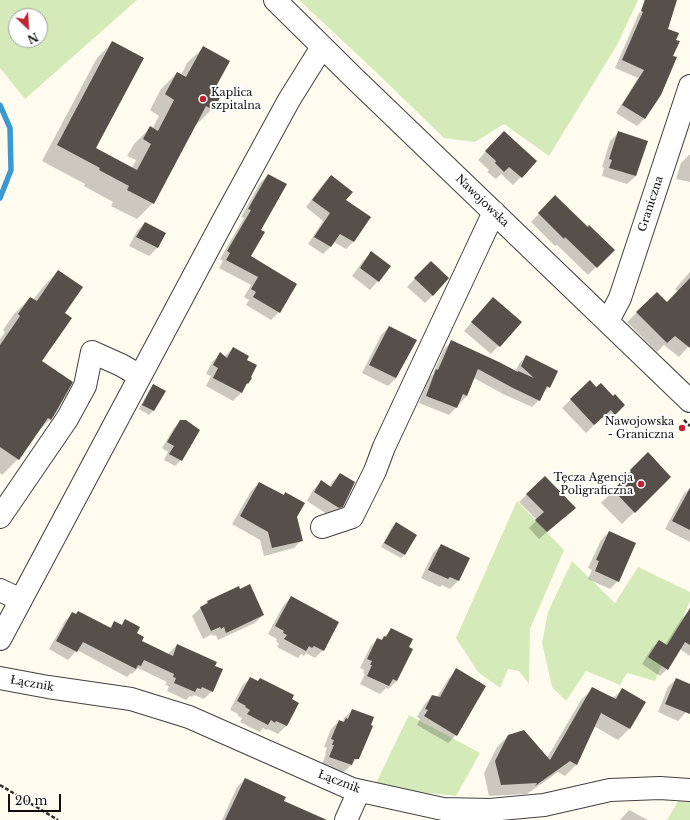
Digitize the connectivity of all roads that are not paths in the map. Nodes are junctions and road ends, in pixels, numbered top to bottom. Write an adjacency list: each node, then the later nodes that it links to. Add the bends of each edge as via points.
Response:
1 (275, 0): 2 (street, Nawojowska)
2 (322, 47): 4 (street, Nawojowska); 6 (street, via 289,100)
3 (690, 87): 5 (street, Graniczna, via 620,298)
4 (494, 212): 5 (street, Nawojowska); 9 (street, via 352,517)
5 (608, 321): 7 (street, Nawojowska)
6 (140, 376): 8 (street, via 92,352 85,386 78,399); 11 (street)
7 (690, 401)
8 (0, 517)
9 (322, 527)
10 (0, 590): 11 (street)
11 (21, 600): 12 (street)
12 (0, 639)
13 (0, 678): 15 (street, Łącznik, via 131,699 189,717)
14 (690, 790): 15 (street, Łącznik, via 610,790 544,805 490,810 443,809)
15 (359, 791): 16 (street)
16 (346, 820)

